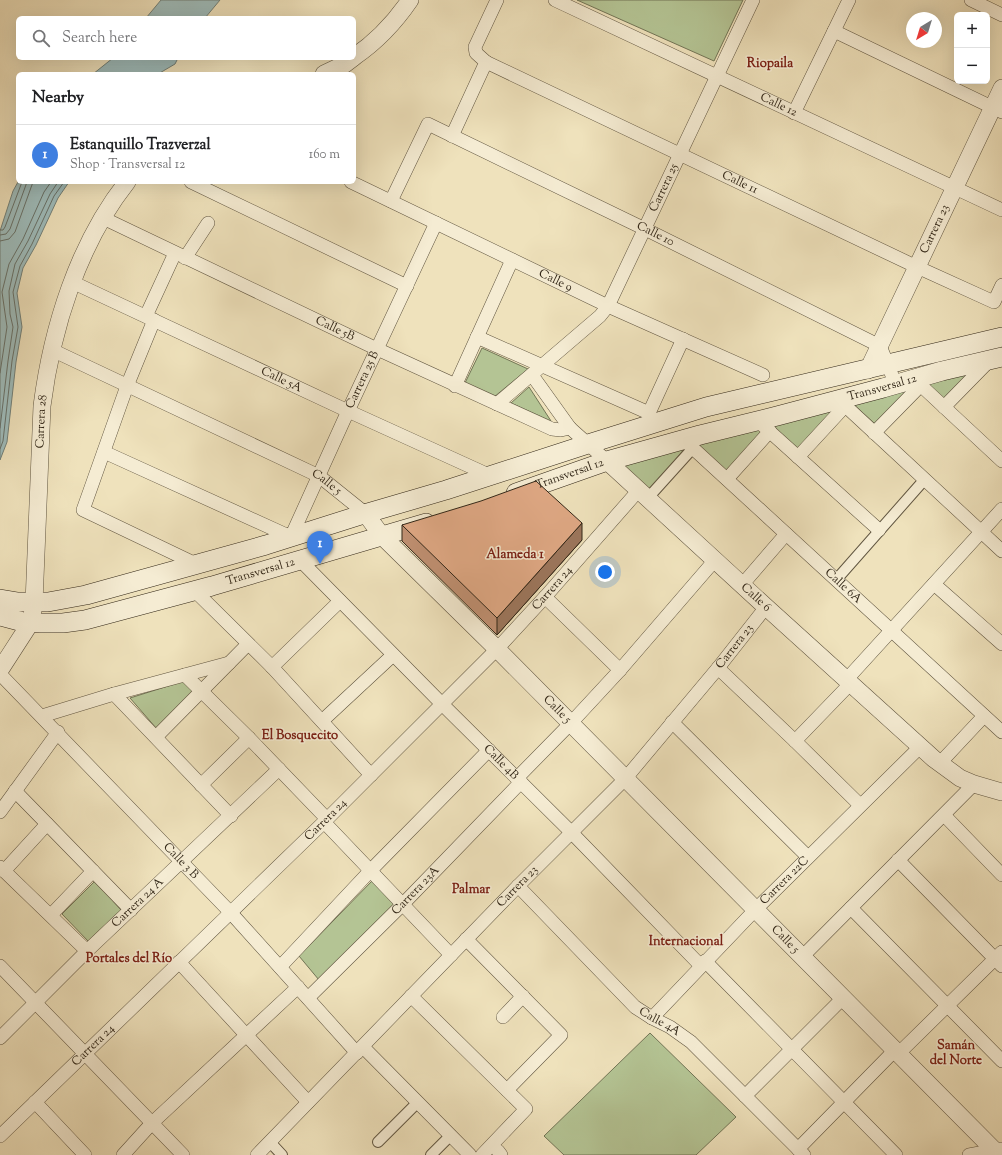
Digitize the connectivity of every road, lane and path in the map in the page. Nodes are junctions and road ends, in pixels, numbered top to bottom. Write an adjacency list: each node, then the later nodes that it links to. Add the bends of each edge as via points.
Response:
1 (410, 0): 9 (street, via 390,26)
2 (497, 0): 11 (street, via 475,47 476,53)
3 (555, 0): 13 (street, Calle 12)
4 (753, 0): 13 (street, Carrera 25)
5 (849, 0): 8 (street)
6 (971, 0): 7 (street)
7 (1002, 15)
8 (834, 31): 15 (street); 16 (street)
9 (356, 56)
10 (349, 60): 12 (street)
11 (486, 62): 17 (street); 18 (street, Calle 11)
12 (328, 72)
13 (717, 77): 16 (street, Calle 12); 18 (street, Carrera 25)
14 (1002, 88): 15 (street, Carrera 23)
15 (997, 110): 22 (street, Carrera 23)
16 (794, 113): 22 (street, Calle 12)
17 (452, 136): 23 (street, Calle 10, via 428,124); 28 (street, Calle 10)
18 (681, 154): 28 (street, Carrera 25); 31 (street, Calle 11)
19 (126, 184): 25 (street, Carrera 28)
20 (195, 184): 34 (street)
21 (355, 184): 23 (street, Calle 9)
22 (954, 187): 24 (street, Calle 12); 31 (street, Carrera 23)
23 (392, 201): 27 (street, Calle 9)
24 (1002, 210)
25 (103, 218): 29 (street, Calle 5B); 32 (street, Carrera 28)
26 (208, 223): 29 (street)
27 (436, 223): 30 (street, Calle 9); 34 (street, Carrera 25 B)
28 (645, 229): 35 (street, Carrera 25); 40 (street, Calle 10)
29 (180, 255): 36 (street); 41 (street, Calle 5B)
30 (512, 260): 35 (street, Calle 9); 37 (street)
31 (917, 267): 33 (street, Calle 11, via 994,302); 40 (street, Carrera 23)
32 (72, 282): 36 (street, Calle 5A); 42 (street, Carrera 28)
33 (1002, 285)
34 (406, 286): 41 (street, Carrera 25 B)
35 (608, 306): 39 (street, Calle 9); 45 (street, Carrera 25)
36 (150, 318): 51 (street); 56 (street, Calle 5A)
37 (477, 337): 45 (street); 52 (street)
38 (1002, 337): 44 (main road, Transversal 12)
39 (683, 339): 45 (street, via 649,413); 48 (street, Calle 9)
40 (880, 346): 44 (street); 46 (street, Carrera 23)
41 (377, 349): 52 (street, Calle 5B); 56 (street, Carrera 25 B)
42 (52, 350): 51 (street, Calle 5); 91 (street, Carrera 28, via 42,406)
43 (998, 359): 49 (main road, Transversal 12, via 942,371); 55 (street)
44 (888, 365): 46 (main road, Transversal 12); 50 (street)
45 (543, 366): 47 (street, Carrera 25)
46 (868, 370): 60 (main road, Transversal 12, via 706,407)
47 (532, 375): 54 (street, Carrera 25); 58 (street, Calle 6)
48 (763, 375)
49 (917, 382): 50 (main road, Transversal 12); 55 (street); 59 (street)
50 (896, 385): 53 (main road, Transversal 12)
51 (127, 386): 62 (street); 66 (street, Calle 5)
52 (455, 386): 54 (street, Calle 5B)
53 (842, 402): 57 (main road, Transversal 12); 59 (street); 63 (street)
54 (497, 404): 58 (street, Calle 5B, via 552,429)
55 (944, 407): 65 (street)
56 (348, 411): 66 (street, Carrera 25 B); 67 (street, Calle 5A)
57 (764, 426): 61 (main road, Transversal 12); 63 (street); 68 (street)
58 (570, 428): 60 (street, Calle 6)
59 (874, 433): 69 (street)
60 (588, 444): 64 (street, Calle 6); 67 (main road, Transversal 12)
61 (688, 444): 64 (main road, Transversal 12); 68 (street, Calle 6A); 70 (street)
62 (104, 452): 79 (street); 83 (street, via 83,510)
63 (798, 457): 75 (street)
64 (607, 461): 70 (street, Calle 6); 71 (main road, Transversal 12)
65 (1002, 462)
66 (319, 476): 73 (street, Calle 5); 79 (street, Carrera 25 B)
67 (491, 476): 73 (main road, Transversal 12)
68 (727, 479): 77 (street, Calle 6A)
69 (925, 479): 75 (street); 76 (street)
70 (643, 495): 82 (street, Calle 6); 88 (street, Carrera 24)
71 (498, 500)
72 (1002, 509): 76 (street)
73 (365, 513): 78 (street, Calle 5); 79 (main road, Transversal 12)
74 (441, 518): 78 (main road, Transversal 12)
75 (880, 530): 84 (street)
76 (981, 532): 80 (street); 85 (street)
77 (786, 534): 84 (street, Calle 6A); 86 (street)
78 (382, 536): 81 (main road, Transversal 12); 98 (street, Calle 5)
79 (291, 537): 83 (main road, Transversal 12)
80 (1002, 551)
81 (300, 560): 87 (main road, Transversal 12); 90 (street, Calle 4B)
82 (715, 560): 86 (street, Calle 6); 104 (street, Carrera 23A)
83 (196, 564): 91 (main road, Transversal 12, via 63,601)
84 (836, 580): 95 (street, Calle 6A)
85 (934, 584): 95 (street); 97 (street)
86 (742, 585): 92 (street, Calle 6)
87 (194, 590): 94 (main road, Transversal 12, via 85,620 63,623); 96 (street)
88 (545, 597): 98 (street, Carrera 24); 104 (street)
89 (0, 599): 91 (main road, Transversal 12)
90 (340, 602): 99 (street, Calle 4B); 101 (street)
91 (34, 603): 94 (street, Carrera 28)
92 (766, 607): 102 (street, Carrera 23); 107 (street, Calle 6)
93 (0, 616): 94 (main road, Transversal 12)
94 (31, 622): 103 (street, Carrera 28)
95 (892, 631): 107 (street); 112 (street, Calle 6A)
96 (248, 644): 100 (street); 101 (street)
97 (1002, 644)
98 (497, 649): 110 (street, Carrera 24); 115 (street, Calle 5)
99 (393, 655): 110 (street, Calle 4B); 113 (street)
100 (229, 663): 106 (street); 108 (street)
101 (272, 667): 113 (street)
102 (718, 668): 114 (street, Carrera 23); 120 (street)
103 (0, 670)
104 (620, 670): 115 (street, Carrera 23A)
105 (0, 674): 111 (street, Calle 3 B)
106 (185, 675): 108 (street); 109 (street)
107 (849, 681): 120 (street); 121 (street, Calle 6)
108 (201, 691): 118 (street); 119 (street)
109 (114, 694): 111 (street); 118 (street)
110 (442, 704): 122 (street, Calle 4B); 125 (street, Carrera 24)
111 (42, 716): 116 (street, Calle 3 B)
112 (984, 716): 117 (street, Calle 6A); 123 (street)
113 (322, 721): 125 (street)
114 (672, 722): 126 (street, Carrera 23); 139 (street)
115 (570, 724): 126 (street, Calle 5); 127 (street, Carrera 23A)
116 (58, 732): 130 (street); 141 (street, Calle 3 B)
117 (1002, 732)
118 (156, 737): 129 (street)
119 (249, 738): 124 (street); 129 (street)
120 (795, 741): 132 (street)
121 (921, 746): 123 (street, Calle 6); 132 (street, Carrera 22C)
122 (489, 750): 127 (street, Calle 4B); 143 (street)
123 (940, 764): 128 (street, Calle 6)
124 (279, 769): 135 (street, Carrera 24 A); 136 (street)
125 (371, 775): 136 (street, Carrera 24)
126 (625, 779): 138 (street, Carrera 23); 150 (street, Calle 5)
127 (519, 780): 138 (street, Calle 4B); 147 (street, Carrera 23A)
128 (974, 784): 131 (street, Calle 6); 134 (street)
129 (202, 785): 135 (street)
130 (15, 791): 133 (street); 137 (street)
131 (1002, 792)
132 (860, 805): 139 (street, Carrera 22C)
133 (0, 812)
134 (944, 815): 140 (street); 145 (street)
135 (231, 816): 141 (street, Carrera 24 A)
136 (326, 821): 143 (street); 151 (street, Carrera 24)
137 (47, 824): 142 (street); 144 (street)
138 (571, 832): 146 (street, Carrera 23); 159 (street, Calle 4B)
139 (808, 857): 150 (street, Carrera 22C)
140 (898, 860): 148 (street); 157 (street)
141 (182, 862): 149 (street, Carrera 24 A); 151 (street, Calle 3 B)
142 (2, 869): 152 (street)
143 (371, 870): 147 (street); 161 (street)
144 (93, 871): 149 (street); 152 (street)
145 (1002, 875)
146 (518, 886): 153 (street, Carrera 23); 170 (street, Calle 4A, via 635,1007)
147 (403, 904): 155 (street); 165 (street, Carrera 23A)
148 (851, 908): 156 (street); 168 (street)
149 (131, 910): 154 (street, Carrera 24 A)
150 (755, 910): 156 (street, Calle 5); 159 (street, Carrera 22C)
151 (231, 913): 158 (street, Carrera 24); 161 (street, Calle 3 B)
152 (51, 916): 154 (street)
153 (466, 939): 155 (street, Carrera 23); 164 (street)
154 (87, 951): 167 (street, Carrera 24 A)
155 (451, 955): 163 (street, Carrera 23)
156 (802, 957): 166 (street, Calle 5)
157 (1000, 959): 168 (street)
158 (179, 962): 171 (street); 176 (street, Carrera 24)
159 (703, 964): 170 (street, Carrera 22C); 173 (street, Calle 4B)
160 (0, 966): 167 (street)
161 (280, 967): 162 (street, Calle 3 B)
162 (298, 987): 165 (street, Calle 3 B); 171 (street)
163 (411, 996): 174 (street, Carrera 23); 178 (street)
164 (523, 996): 169 (street); 178 (street, via 561,1035)
165 (308, 998): 174 (street, Calle 3 B)
166 (843, 998): 173 (street); 175 (street, Calle 5)
167 (36, 1002): 172 (street, Carrera 24 A); 176 (street)
168 (947, 1005): 175 (street); 177 (street)
169 (503, 1017)
170 (652, 1018): 179 (street, Calle 4A, via 691,1042)
171 (246, 1035): 181 (street); 184 (street)
172 (0, 1038)
173 (792, 1049): 179 (street); 183 (street, Calle 4B)
174 (360, 1050): 181 (street, Carrera 23); 182 (street, Calle 3 B)
175 (897, 1052): 183 (street); 190 (street, Calle 5)
176 (85, 1054): 180 (street, Carrera 24); 184 (street)
177 (1002, 1060)
178 (507, 1090): 198 (street, via 526,1109)
179 (745, 1096): 189 (street, Calle 4A)
180 (35, 1102): 185 (street, Carrera 24); 191 (street)
181 (308, 1102): 187 (street, Carrera 23)
182 (418, 1102): 186 (street, Calle 3 B); 188 (street)
183 (844, 1102): 189 (street); 199 (street, Calle 4B)
184 (152, 1123): 192 (street); 193 (street)
185 (0, 1136)
186 (451, 1136): 196 (street); 197 (street, Calle 3 B)
187 (270, 1142): 194 (street, Carrera 23); 195 (street)
188 (378, 1142)
189 (801, 1152)
190 (999, 1152): 200 (street)
191 (85, 1155)
192 (123, 1155)
193 (183, 1155)
194 (257, 1155)
195 (282, 1155)
196 (431, 1155)
197 (470, 1155)
198 (482, 1155)
199 (896, 1155)
200 (969, 1155)

